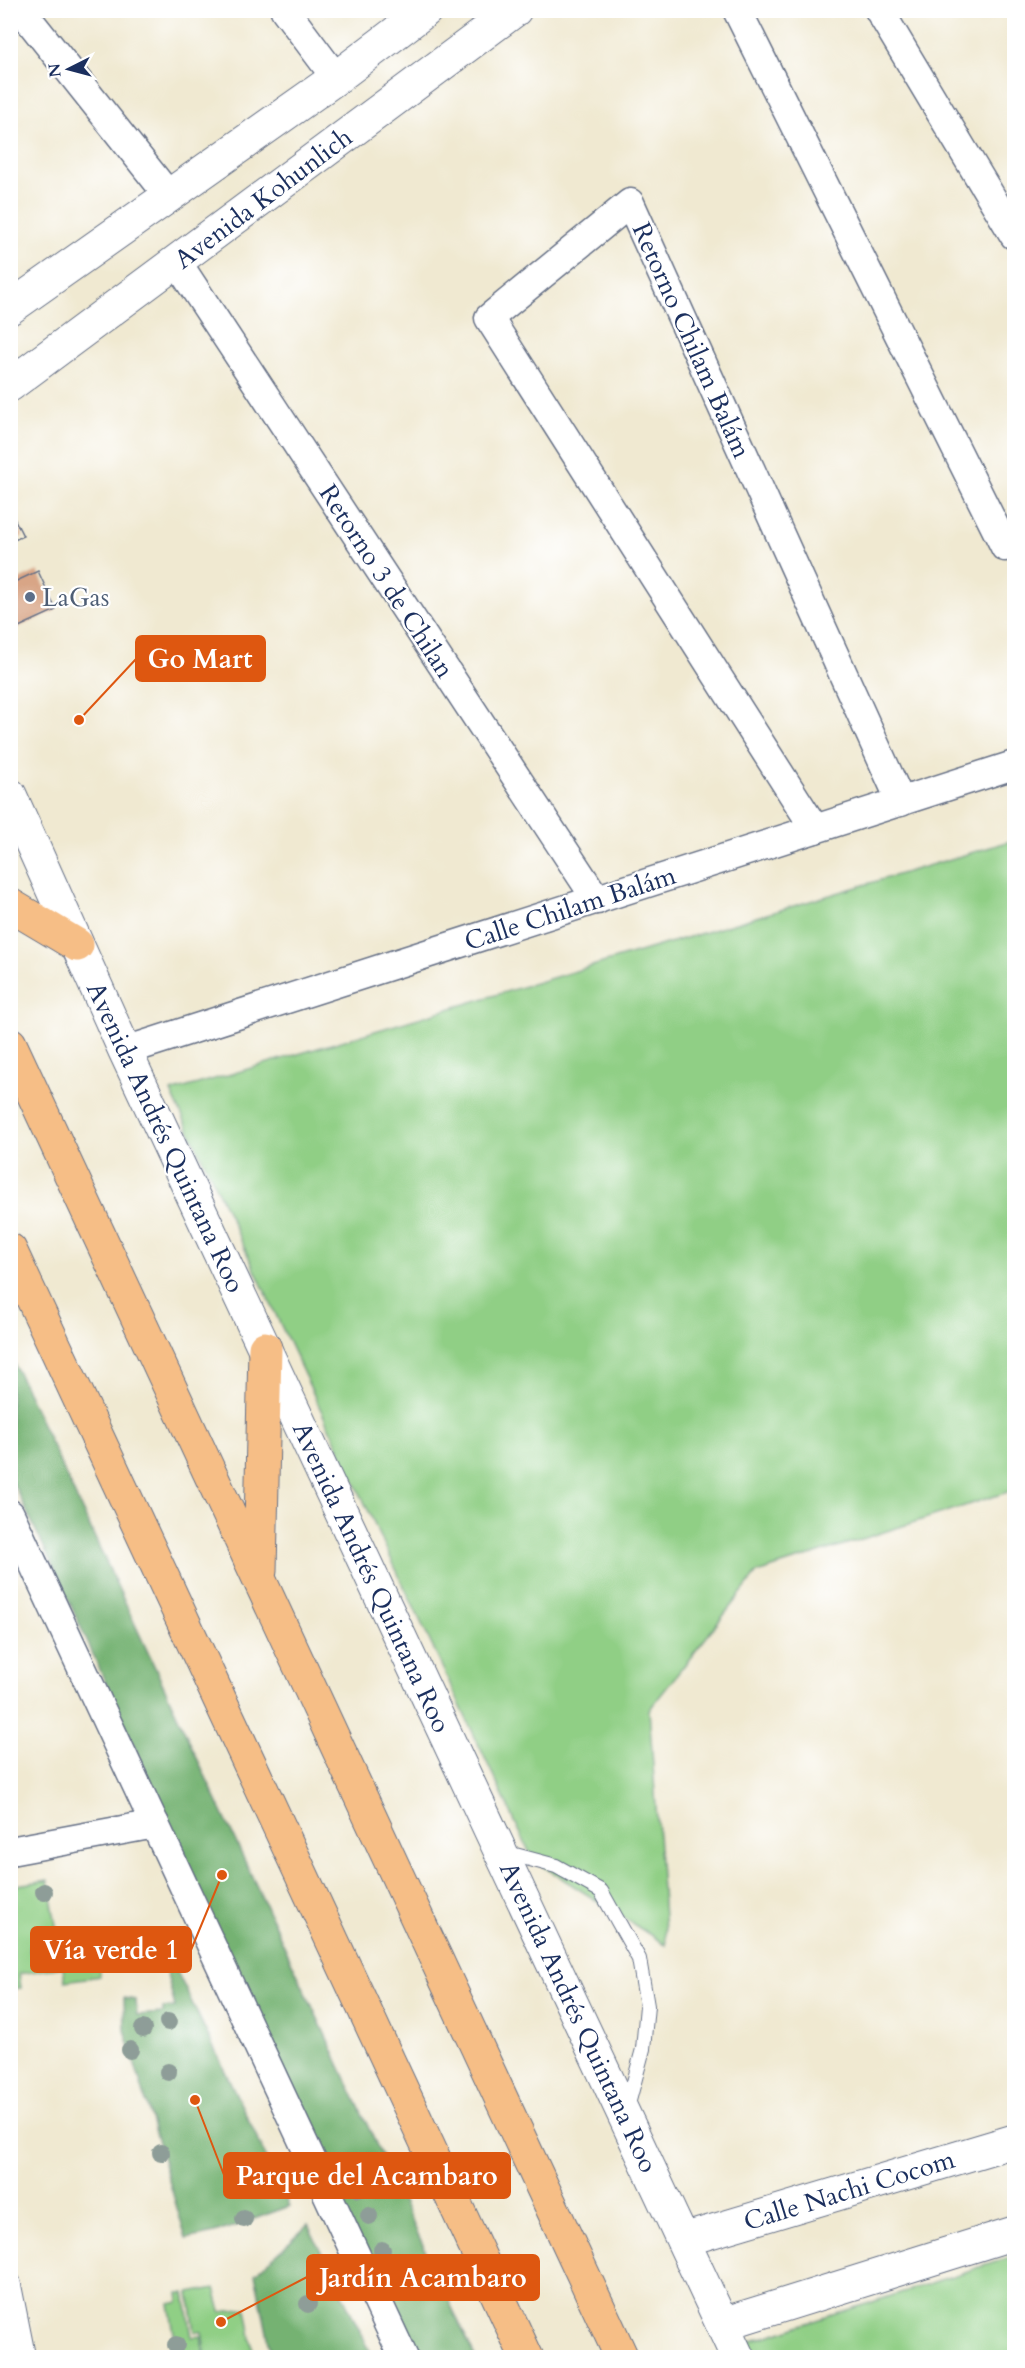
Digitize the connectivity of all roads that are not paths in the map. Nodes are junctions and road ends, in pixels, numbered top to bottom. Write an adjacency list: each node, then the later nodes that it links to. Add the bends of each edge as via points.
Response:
1 (21, 10): 8 (street)
2 (285, 10): 7 (street)
3 (426, 10): 7 (street, Avenida Kohunlich)
4 (515, 10): 10 (street, Avenida Kohunlich)
5 (737, 10): 13 (street, via 1005,547)
6 (879, 10): 9 (street)
7 (336, 78): 8 (street, Avenida Kohunlich)
8 (169, 196): 11 (street, Avenida Kohunlich)
9 (1014, 235)
10 (177, 262): 12 (street, Avenida Kohunlich); 18 (street, Retorno 3 de Chilan)
11 (10, 308)
12 (10, 386)
13 (1014, 543)
14 (1014, 765): 16 (street, Calle Chilam Balám)
15 (10, 795): 20 (street, Avenida Andrés Quintana Roo)
16 (901, 802): 17 (street, Calle Chilam Balám); 17 (street, Retorno Chilam Balám, via 630,203 489,318)
17 (815, 829): 18 (street, Calle Chilam Balám)
18 (597, 900): 22 (street, Calle Chilam Balám)
19 (10, 905): 20 (main road)
20 (78, 945): 22 (street, Avenida Andrés Quintana Roo)
21 (10, 1044): 26 (main road)
22 (125, 1051): 24 (street, Avenida Andrés Quintana Roo)
23 (10, 1250): 38 (main road)
24 (265, 1348): 26 (main road); 29 (street, Avenida Andrés Quintana Roo)
25 (10, 1514): 27 (street)
26 (260, 1579): 39 (main road)
27 (155, 1824): 28 (street); 37 (street)
28 (10, 1851)
29 (501, 1852): 30 (street, Avenida Andrés Quintana Roo); 30 (lane, via 556,1866 601,1891 639,1959 647,2006 643,2049)
30 (625, 2115): 33 (street, Avenida Andrés Quintana Roo)
31 (1014, 2141): 33 (street, Calle Nachi Cocom)
32 (1014, 2234): 35 (street)
33 (683, 2240): 35 (street, Avenida Andrés Quintana Roo)
34 (10, 2283): 36 (street)
35 (723, 2324): 40 (street, Avenida Andrés Quintana Roo)
36 (25, 2358)
37 (404, 2358)
38 (527, 2358)
39 (622, 2358)
40 (738, 2358)

